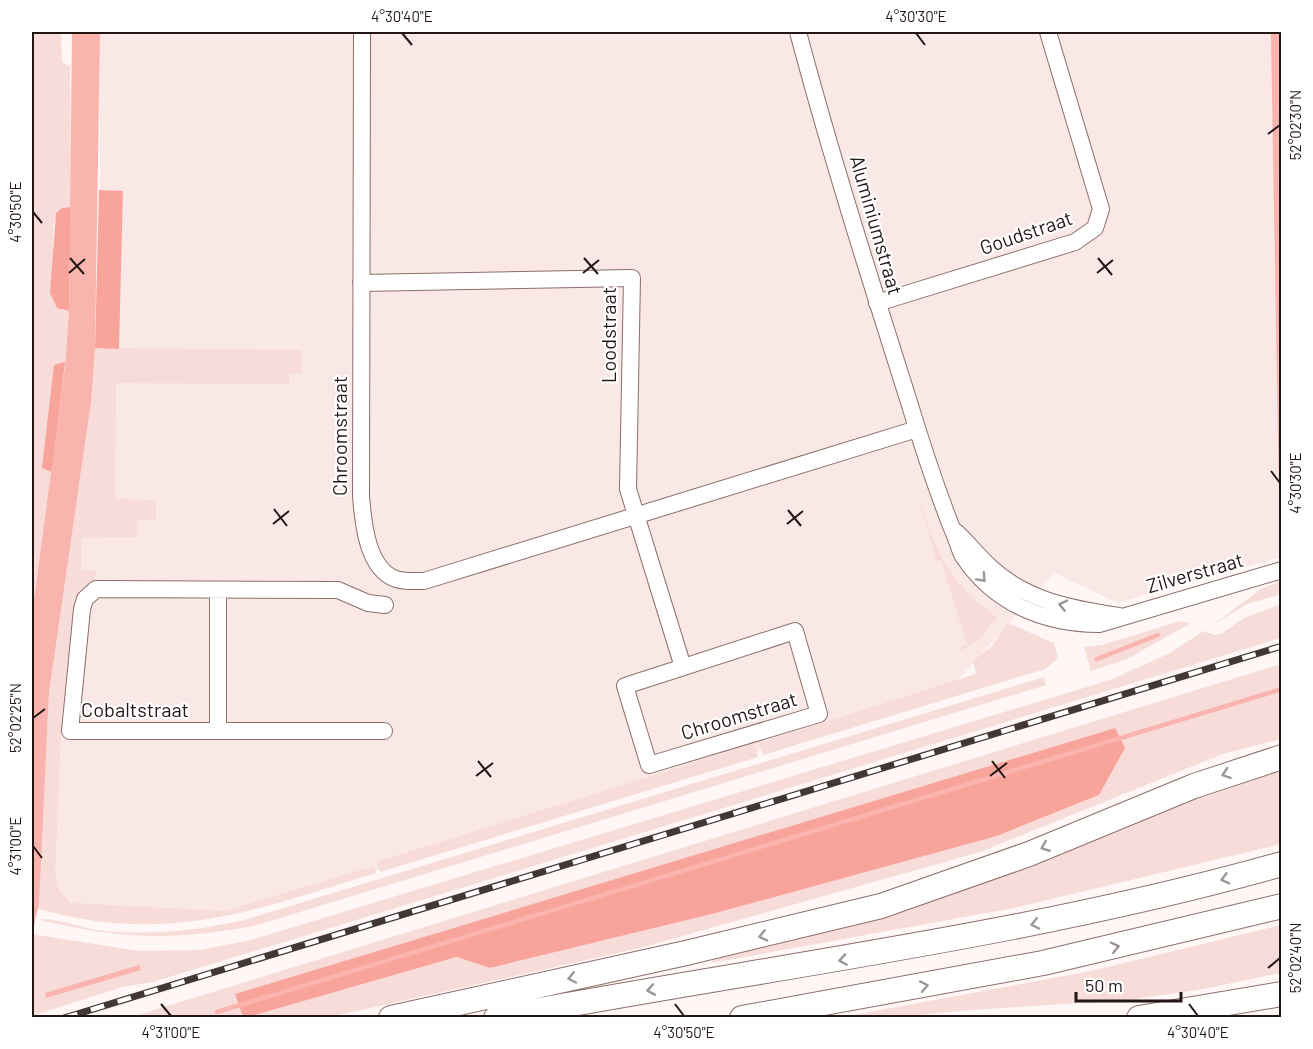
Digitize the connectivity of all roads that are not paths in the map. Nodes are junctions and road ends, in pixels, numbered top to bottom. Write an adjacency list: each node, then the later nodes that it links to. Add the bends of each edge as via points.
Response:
1 (362, 32): 4 (street, Chroomstraat)
2 (798, 32): 5 (street, Aluminiumstraat)
3 (1048, 32): 5 (street, Goudstraat, via 1101,209 1095,228 1075,242)
4 (361, 283): 7 (street, Loodstraat, via 632,278 628,489); 7 (street, Chroomstraat, via 360,496 368,540 384,571 395,579 424,581)
5 (878, 303): 6 (street, Aluminiumstraat)
6 (917, 429): 7 (street, Chroomstraat); 8 (street, Zilverstraat, via 953,529 991,568 1028,594 1056,604 1120,616)
7 (636, 516): 11 (street)
8 (1281, 570)
9 (218, 590): 10 (street, Cobaltstraat, via 338,590 368,603); 12 (street); 12 (street, Cobaltstraat, via 96,589 89,593 82,609 70,731)
10 (385, 605)
11 (683, 667): 11 (street, Chroomstraat, via 795,631 819,714 649,765 625,686)
12 (218, 730): 13 (street, Cobaltstraat)
13 (384, 731)
14 (1281, 757): 18 (highway, one-way to 18, via 1202,783 1029,854 873,909)
15 (1281, 864): 19 (highway, one-way to 19, via 1009,930)
16 (1281, 906): 20 (highway, one-way to 16, via 1043,963)
17 (1281, 994): 21 (highway)
18 (391, 1017)
19 (496, 1017)
20 (742, 1017)
21 (1139, 1017)

